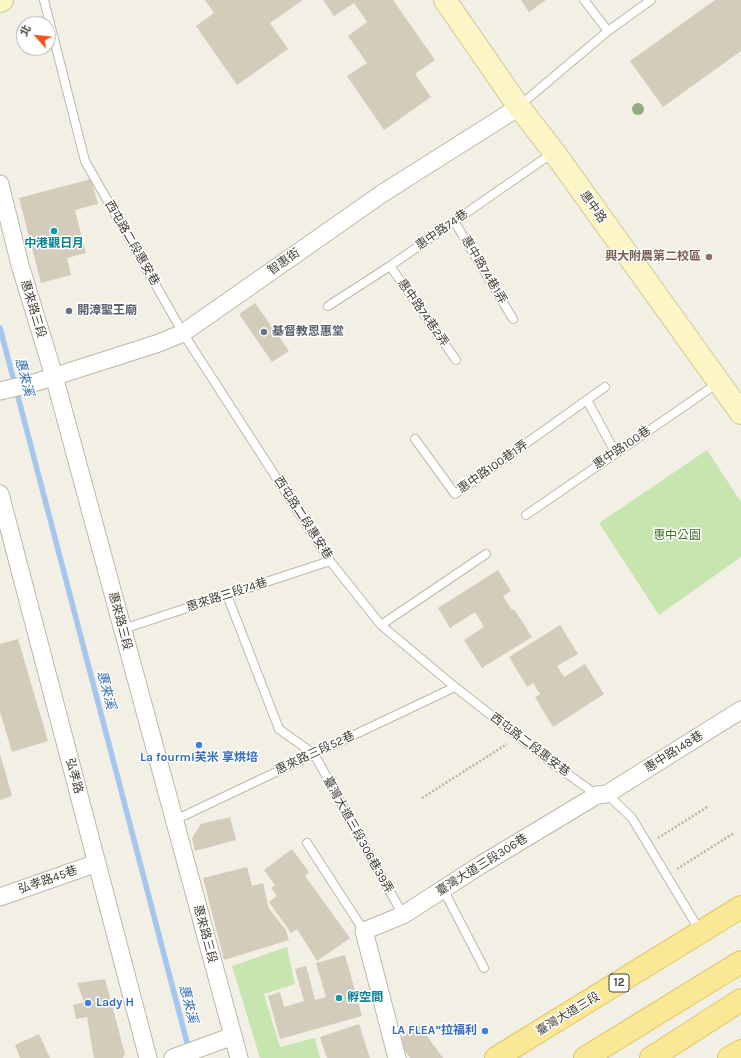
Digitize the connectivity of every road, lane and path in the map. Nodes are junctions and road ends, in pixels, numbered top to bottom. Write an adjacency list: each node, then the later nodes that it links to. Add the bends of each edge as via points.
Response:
1 (44, 0): 13 (lane, 西屯路二段惠安巷, via 85,161)
2 (445, 0): 6 (street, 惠中路)
3 (584, 0): 5 (lane)
4 (651, 0): 5 (lane)
5 (608, 31): 6 (lane)
6 (519, 107): 7 (street, 惠中路); 13 (street, 智惠街, via 382,193)
7 (554, 152): 9 (lane, 惠中路74巷); 16 (street, 惠中路)
8 (0, 184): 15 (street, 惠來路三段, via 20,265)
9 (454, 221): 10 (lane, 惠中路74巷); 12 (lane, 惠中路74巷1弄)
10 (390, 266): 11 (lane, 惠中路74巷); 14 (lane, 惠中路74巷2弄)
11 (328, 306)
12 (513, 319)
13 (183, 334): 15 (street, 智惠街); 26 (lane, 西屯路二段惠安巷)
14 (456, 360)
15 (54, 376): 18 (street, 智惠街); 29 (street, 惠來路三段)
16 (718, 382): 20 (street, 惠中路); 22 (lane, 惠中路100巷)
17 (605, 388): 19 (lane, 惠中路100巷1弄)
18 (0, 391)
19 (587, 400): 21 (lane, 惠中路100巷1弄, via 455,494); 22 (lane)
20 (741, 413)
21 (415, 439)
22 (615, 452): 24 (lane, 惠中路100巷)
23 (0, 494): 41 (street, 弘孝路)
24 (526, 515)
25 (486, 554): 28 (lane)
26 (330, 561): 27 (lane, 惠來路三段74巷); 28 (lane, 西屯路二段惠安巷)
27 (227, 596): 29 (lane, 惠來路三段74巷); 33 (lane, via 279,728)
28 (381, 625): 30 (lane, 西屯路二段惠安巷)
29 (123, 629): 37 (street, 惠來路三段)
30 (455, 687): 32 (lane, 西屯路二段惠安巷); 33 (lane, 惠來路三段52巷)
31 (741, 710): 34 (street, 惠中路148巷)
32 (518, 737): 34 (lane, 西屯路二段惠安巷); 35 (path)
33 (314, 754): 37 (lane, 惠來路三段52巷); 46 (lane, 臺灣大道三段306巷39弄)
34 (602, 794): 40 (lane, 西屯路二段惠安巷, via 632,818); 43 (street, 臺灣大道三段306巷)
35 (422, 798)
36 (709, 806): 40 (path)
37 (175, 820): 52 (street, 惠來路三段)
38 (734, 833): 42 (path)
39 (307, 843): 47 (lane)
40 (648, 844): 42 (lane, 西屯路二段惠安巷)
41 (97, 863): 44 (street, 弘孝路45巷); 54 (street, 弘孝路)
42 (667, 876): 48 (lane, 西屯路二段惠安巷)
43 (442, 889): 46 (street, 臺灣大道三段306巷); 50 (lane)
44 (0, 897)
45 (741, 907): 48 (main road, 臺灣大道三段 / 12)
46 (403, 915): 47 (street, 臺灣大道三段306巷)
47 (364, 931): 57 (street)
48 (700, 932): 58 (main road, 臺灣大道三段 / 12)
49 (741, 962): 59 (main road)
50 (484, 968)
51 (741, 1000): 60 (main road)
52 (233, 1036): 55 (street); 56 (street, 惠來路三段)
53 (741, 1050): 61 (main road)
54 (148, 1058)
55 (173, 1058)
56 (239, 1058)
57 (396, 1058)
58 (496, 1058)
59 (585, 1058)
60 (651, 1058)
61 (729, 1058)

